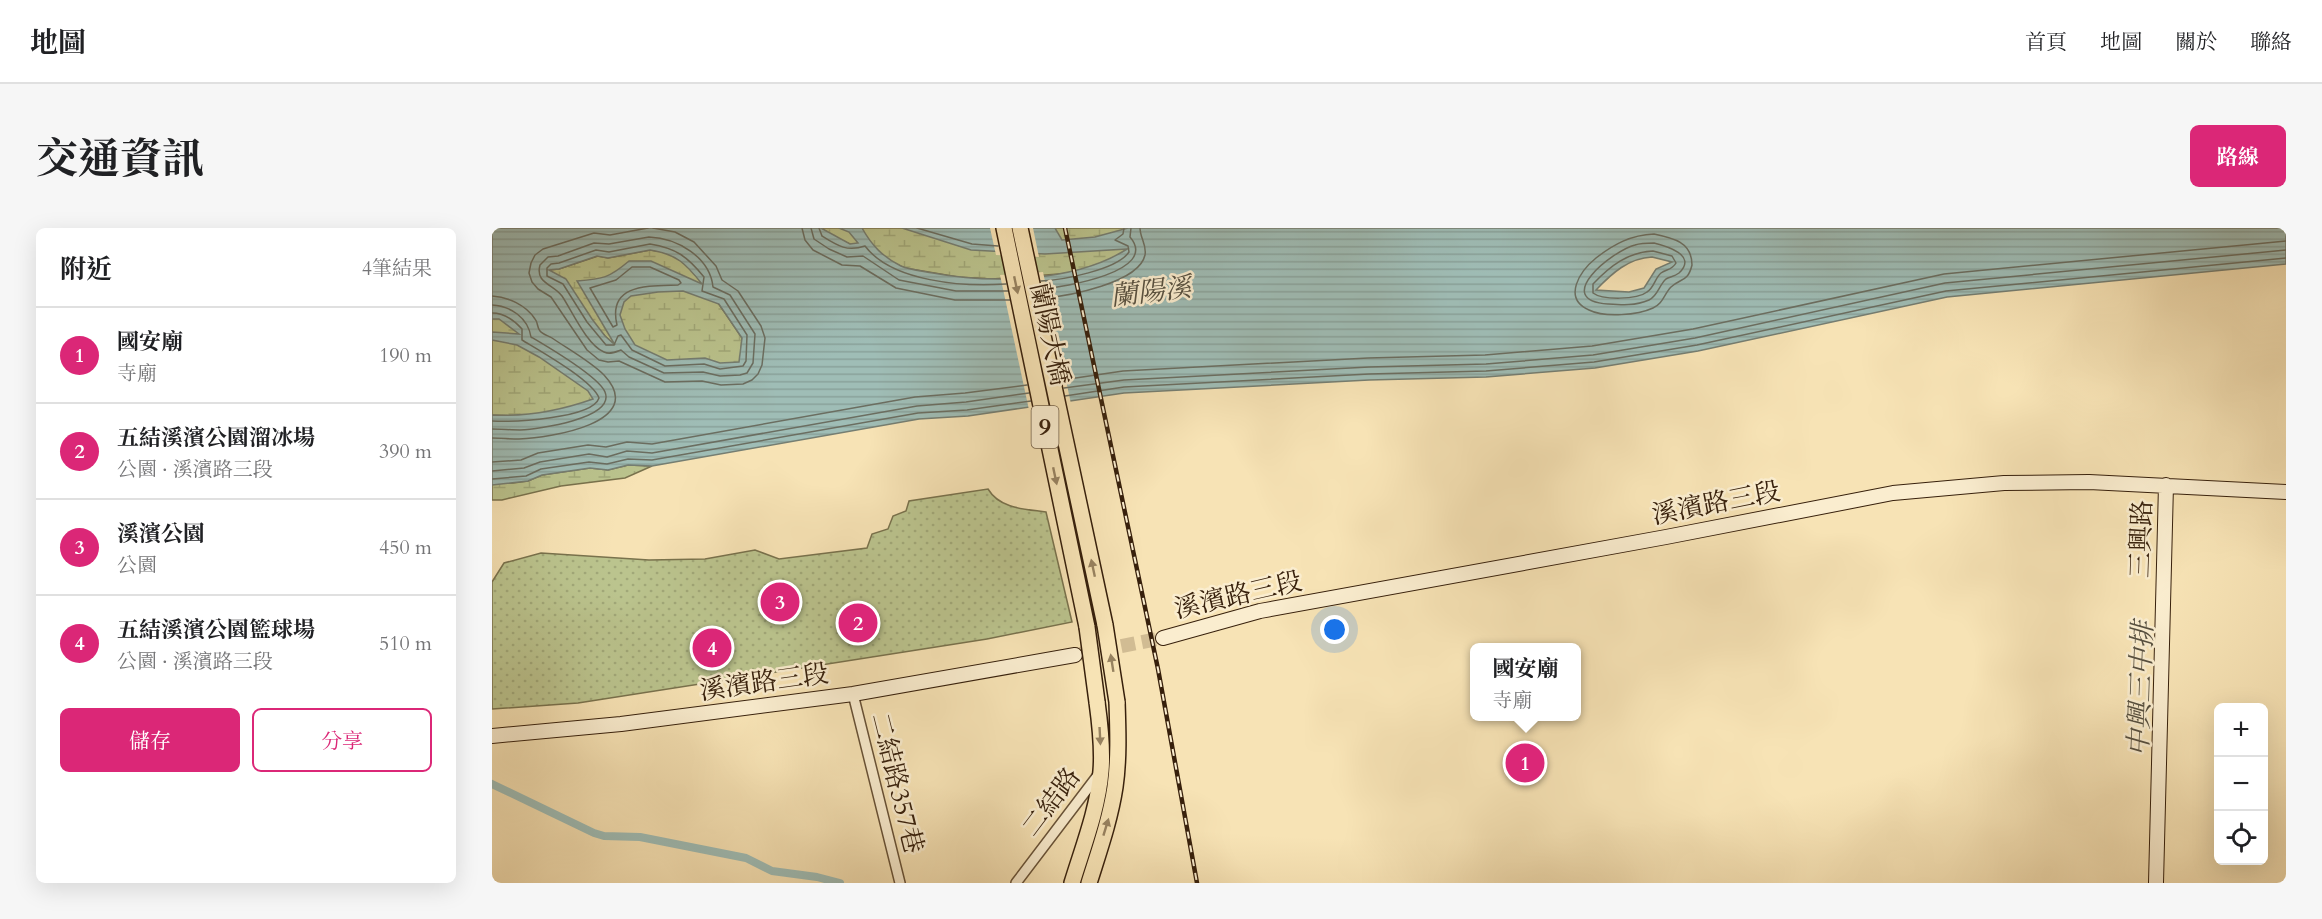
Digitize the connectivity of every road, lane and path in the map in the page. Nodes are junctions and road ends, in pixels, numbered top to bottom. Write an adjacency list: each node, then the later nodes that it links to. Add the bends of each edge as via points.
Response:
1 (1004, 228): 10 (main road, 蘭陽大橋 / 9, one-way to 10, bridge, via 1086,627 1101,738)
2 (1020, 228): 9 (main road, 蘭陽大橋 / 9, one-way to 2, bridge, via 1117,702 1105,625)
3 (2166, 485): 4 (street, 溪濱路三段); 5 (street, 溪濱路三段, via 2004,483 1893,494 1260,611); 15 (street, 三興路)
4 (2286, 492)
5 (1163, 638)
6 (1075, 655): 7 (street, 溪濱路三段)
7 (853, 694): 8 (street, 溪濱路三段); 11 (street, 二結路357巷)
8 (492, 736)
9 (1119, 747): 10 (street, 二結路); 14 (main road, 9, one-way to 9, via 1109,819)
10 (1101, 771): 12 (street, 二結路); 13 (main road, 9)
11 (900, 883)
12 (1016, 883)
13 (1072, 883)
14 (1089, 883)
15 (2156, 883)

